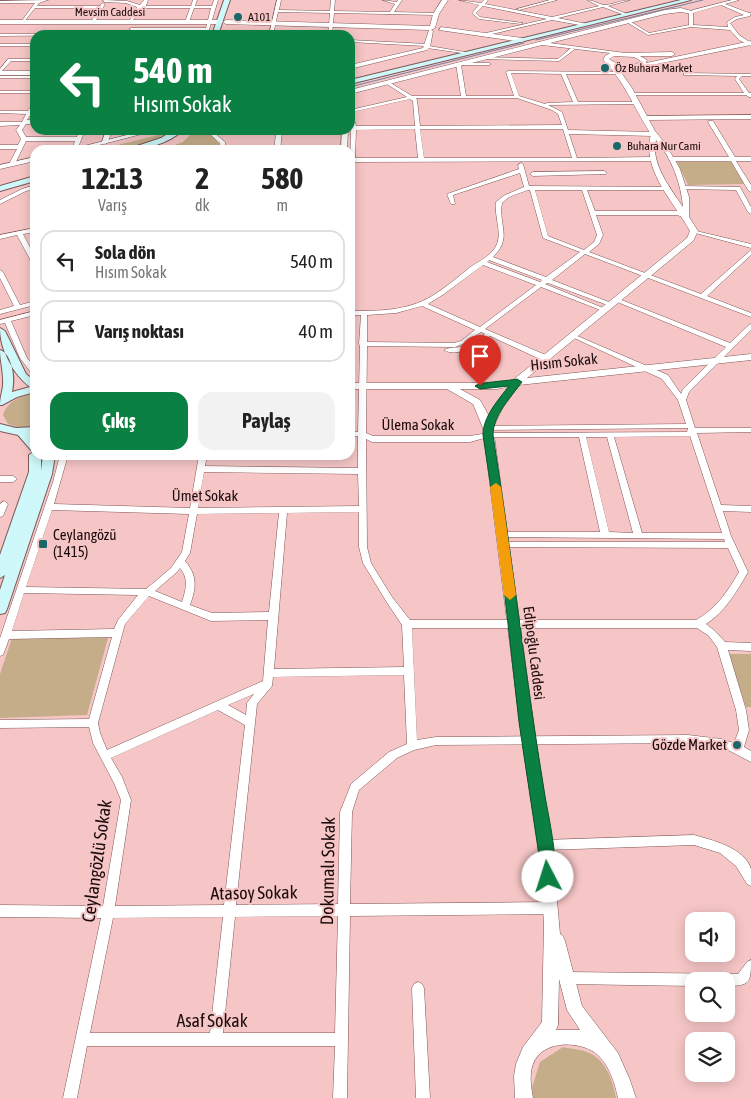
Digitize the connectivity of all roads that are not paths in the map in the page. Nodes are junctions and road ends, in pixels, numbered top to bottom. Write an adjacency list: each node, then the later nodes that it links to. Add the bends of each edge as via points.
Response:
1 (46, 0): 21 (street)
2 (146, 0): 30 (street)
3 (195, 0): 31 (street)
4 (216, 0): 32 (street)
5 (226, 0): 50 (main road)
6 (233, 0): 50 (main road)
7 (279, 0): 34 (street)
8 (334, 0): 35 (street)
9 (384, 0): 19 (street)
10 (445, 0): 38 (street)
11 (460, 0): 22 (street)
12 (533, 0): 24 (street)
13 (555, 0): 24 (street)
14 (589, 0): 27 (street)
15 (628, 0): 27 (street)
16 (688, 0): 41 (main road)
17 (737, 0): 23 (street)
18 (104, 1): 26 (street); 30 (street, via 127,2)
19 (399, 1): 37 (street)
20 (2, 2): 21 (street); 28 (street)
21 (38, 2): 29 (street)
22 (484, 2): 33 (street); 52 (street, via 474,13 479,18)
23 (728, 2): 25 (street); 39 (street)
24 (544, 3): 33 (street)
25 (721, 4): 36 (street); 39 (street)
26 (102, 6): 29 (street); 45 (street)
27 (604, 6): 40 (street); 41 (street)
28 (0, 7)
29 (34, 7): 43 (street)
30 (141, 7): 31 (street); 47 (street)
31 (192, 7): 32 (street); 48 (street)
32 (213, 7): 49 (street)
33 (516, 10): 40 (street)
34 (276, 11): 35 (street); 51 (street)
35 (332, 11): 37 (street); 53 (street)
36 (692, 12): 41 (street, via 680,10); 55 (street)
37 (391, 13): 38 (street)
38 (436, 14): 64 (street)
39 (750, 14): 58 (street, via 728,22)
40 (553, 18): 52 (street); 54 (street)
41 (626, 18): 54 (main road); 55 (street, via 648,34); 72 (street)
42 (0, 22): 43 (street, Mevsim Caddesi)
43 (23, 22): 44 (street, Mevsim Caddesi)
44 (34, 22): 45 (street, Mevsim Caddesi); 67 (street)
45 (93, 22): 46 (street, Mevsim Caddesi)
46 (100, 22): 47 (street, Mevsim Caddesi); 59 (street)
47 (134, 22): 48 (street, Mevsim Caddesi); 56 (street)
48 (187, 22): 49 (street, Mevsim Caddesi)
49 (209, 22): 50 (street, Mevsim Caddesi); 57 (street)
50 (223, 22): 51 (street, Mevsim Caddesi); 60 (main road); 61 (main road)
51 (274, 23): 53 (street, Mevsim Caddesi); 62 (street)
52 (534, 23): 65 (street)
53 (330, 25): 63 (street); 64 (street, Mevsim Caddesi)
54 (585, 25): 70 (main road)
55 (691, 26): 58 (street)
56 (132, 29): 57 (street)
57 (207, 29)
58 (731, 29): 73 (street, via 739,39)
59 (96, 30)
60 (219, 30)
61 (222, 30)
62 (272, 30)
63 (330, 30)
64 (434, 30): 70 (street, Mevsim Caddesi); 77 (street)
65 (488, 34)
66 (0, 35): 67 (street)
67 (24, 35): 68 (street)
68 (30, 35)
69 (355, 41): 71 (street)
70 (519, 41): 72 (street, Mevsim Caddesi); 80 (main road)
71 (366, 42): 75 (street); 77 (street)
72 (538, 43): 78 (street, Mevsim Caddesi); 84 (street)
73 (750, 44): 82 (street)
74 (30, 45): 76 (street)
75 (355, 45)
76 (0, 46)
77 (427, 46): 80 (street); 90 (street)
78 (560, 46): 79 (street); 81 (street)
79 (573, 49): 87 (street, via 559,60); 89 (street)
80 (469, 53): 101 (main road)
81 (625, 53): 82 (street); 89 (street, via 607,57); 91 (street, via 645,61)
82 (702, 53): 91 (street)
83 (5, 55): 85 (street)
84 (481, 58): 87 (street); 88 (street)
85 (10, 60): 86 (street); 92 (street)
86 (30, 60)
87 (506, 60): 88 (street, via 502,64)
88 (458, 64): 102 (street); 108 (street)
89 (610, 64): 91 (street); 95 (street)
90 (355, 66)
91 (638, 66): 103 (street, via 627,76)
92 (0, 72): 93 (street)
93 (30, 73)
94 (563, 73): 95 (street); 109 (street, via 508,72); 113 (street)
95 (619, 73): 103 (street)
96 (686, 74): 98 (street)
97 (751, 74): 98 (street)
98 (739, 76): 107 (street)
99 (0, 77): 100 (street)
100 (30, 77)
101 (355, 81)
102 (389, 83): 104 (street); 110 (street)
103 (627, 84): 111 (street)
104 (355, 91)
105 (0, 92): 106 (street)
106 (30, 92)
107 (750, 96): 111 (street)
108 (464, 97): 109 (street); 110 (street)
109 (517, 97): 112 (street)
110 (412, 98): 115 (street); 126 (street)
111 (636, 101): 113 (street); 114 (street); 120 (street)
112 (539, 104): 113 (street); 114 (street)
113 (576, 104)
114 (554, 109): 128 (street, via 560,113)
115 (355, 111)
116 (0, 112): 117 (street)
117 (30, 115)
118 (30, 116): 124 (street)
119 (751, 117): 120 (street)
120 (647, 120): 122 (street); 129 (street)
121 (30, 122): 124 (street)
122 (712, 122): 123 (street); 149 (street)
123 (751, 122)
124 (24, 123): 125 (street); 136 (street, via 19,130)
125 (0, 124)
126 (418, 127): 127 (street); 128 (street); 153 (street)
127 (355, 128)
128 (566, 129): 129 (street); 146 (street)
129 (654, 134): 148 (street, via 650,141); 156 (street)
130 (80, 135): 137 (street)
131 (107, 135): 138 (street)
132 (130, 135): 138 (street)
133 (172, 135): 141 (main road)
134 (181, 135): 142 (main road)
135 (214, 135): 143 (street)
136 (24, 139): 137 (street); 145 (street)
137 (79, 139): 139 (street)
138 (105, 142): 140 (street)
139 (76, 145)
140 (93, 145)
141 (146, 145)
142 (161, 145)
143 (223, 145)
144 (0, 147): 145 (street)
145 (20, 147): 157 (street)
146 (575, 159): 147 (street); 155 (street)
147 (598, 159): 148 (street); 160 (street)
148 (653, 159): 169 (street)
149 (735, 159): 150 (street); 156 (street); 172 (street)
150 (751, 159)
151 (30, 160): 157 (street)
152 (355, 160): 153 (street)
153 (421, 160): 154 (street)
154 (520, 160): 155 (street); 159 (street)
155 (530, 160): 161 (street)
156 (671, 160): 170 (street)
157 (12, 164): 158 (street)
158 (0, 167)
159 (523, 170): 166 (street); 175 (street, via 450,194)
160 (604, 173): 161 (street); 168 (street)
161 (533, 174): 166 (street)
162 (30, 175): 164 (main road)
163 (30, 180): 173 (main road)
164 (0, 182)
165 (30, 188): 174 (street)
166 (532, 188): 167 (street); 186 (street, via 545,237); 187 (street, via 499,202 496,211 501,237 499,244)
167 (584, 188): 168 (street); 177 (street)
168 (609, 188): 169 (street)
169 (668, 188): 178 (street)
170 (683, 188): 171 (street); 178 (street, via 688,203)
171 (738, 188): 172 (street); 176 (street)
172 (751, 188)
173 (0, 189)
174 (0, 202)
175 (453, 203)
176 (751, 212)
177 (593, 216): 178 (street); 186 (street, via 600,235 597,243)
178 (686, 216): 180 (street)
179 (30, 231): 181 (street)
180 (694, 231): 183 (street); 189 (street, via 690,239)
181 (19, 232): 182 (street); 185 (street)
182 (0, 237)
183 (751, 246)
184 (751, 252): 192 (street)
185 (30, 253)
186 (585, 253): 189 (street); 190 (street)
187 (484, 260): 190 (street); 191 (street); 194 (street)
188 (0, 272): 196 (street)
189 (646, 276): 192 (street); 195 (street)
190 (546, 280): 191 (street); 195 (street)
191 (539, 285): 195 (street); 204 (street)
192 (702, 297): 201 (street)
193 (30, 304): 196 (street)
194 (423, 304): 199 (street, via 389,312); 204 (street)
195 (612, 305): 207 (street); 208 (street)
196 (18, 308): 197 (street)
197 (0, 312)
198 (355, 313): 199 (street)
199 (364, 313): 209 (street)
200 (30, 314): 202 (street)
201 (751, 315)
202 (3, 321): 214 (street)
203 (751, 326): 208 (street)
204 (481, 329): 206 (street); 209 (street, via 455,344)
205 (0, 331): 216 (main road, via 22,376)
206 (490, 333): 209 (street, via 473,346 460,350); 212 (street)
207 (573, 336): 212 (street); 215 (street)
208 (731, 346): 213 (street)
209 (362, 347): 218 (street)
210 (0, 353): 223 (main road, via 9,374 9,387)
211 (751, 357): 213 (street, Hısım Sokak)
212 (545, 358): 220 (street)
213 (715, 362): 215 (street, Hısım Sokak); 222 (street, via 686,391)
214 (30, 366)
215 (648, 368): 220 (street, Hısım Sokak); 222 (street, via 665,377)
216 (30, 383)
217 (355, 386): 218 (street, Hısım Sokak)
218 (362, 386): 219 (street, Hısım Sokak); 231 (street)
219 (445, 386): 220 (street, Hısım Sokak); 227 (street, Edipoğlu Caddesi, via 478,402)
220 (513, 386): 227 (street)
221 (30, 389): 223 (main road)
222 (682, 400): 225 (street)
223 (3, 401)
224 (3, 430): 229 (main road)
225 (691, 430): 226 (street, Ülema Sokak); 227 (street, Ülema Sokak); 233 (street); 245 (street)
226 (751, 430)
227 (488, 431): 231 (street, Ülema Sokak, via 470,439 372,439); 232 (street); 254 (street, Edipoğlu Caddesi)
228 (30, 432): 229 (main road)
229 (22, 433): 234 (main road)
230 (355, 434): 231 (street, Ülema Sokak)
231 (362, 434): 240 (street)
232 (582, 435): 233 (street); 251 (street)
233 (610, 435): 252 (street)
234 (30, 442)
235 (35, 460): 258 (main road, via 35,472)
236 (48, 460): 262 (main road)
237 (62, 460): 244 (street)
238 (202, 460): 239 (street)
239 (201, 469): 240 (street); 249 (street)
240 (362, 471): 247 (street)
241 (13, 479): 242 (street)
242 (0, 480)
243 (4, 504): 250 (street)
244 (48, 507): 249 (street, Ümet Sokak); 259 (street)
245 (719, 508): 246 (street); 253 (street)
246 (751, 508)
247 (362, 509): 248 (street, Ümet Sokak); 264 (street, via 363,547 367,563)
248 (283, 510): 249 (street, Ümet Sokak); 263 (street)
249 (194, 512): 256 (street, via 186,553)
250 (0, 514)
251 (605, 535): 252 (street); 254 (street)
252 (638, 535): 253 (street)
253 (727, 536): 255 (street)
254 (504, 540): 255 (street); 266 (street, Edipoğlu Caddesi)
255 (732, 545): 257 (street)
256 (180, 562): 260 (street); 261 (street, via 192,579)
257 (748, 572): 265 (street, via 707,620)
258 (0, 573)
259 (21, 590): 260 (street); 268 (street)
260 (148, 592): 261 (street); 267 (street, via 121,623)
261 (184, 607): 263 (street, via 211,617)
262 (0, 609)
263 (273, 616): 273 (street)
264 (407, 624): 266 (street); 272 (street)
265 (698, 624): 266 (street); 269 (street, via 716,636)
266 (514, 625): 279 (street, Edipoğlu Caddesi)
267 (118, 633): 268 (street); 276 (street)
268 (6, 635): 271 (street)
269 (722, 646): 270 (street); 275 (street)
270 (751, 647)
271 (0, 652)
272 (409, 670): 273 (street); 280 (street)
273 (268, 678): 274 (street); 277 (street, via 252,703)
274 (220, 705): 277 (street); 282 (street)
275 (746, 711): 281 (street)
276 (93, 723): 278 (street); 282 (street, Ceylangözlü Sokak, via 94,736)
277 (250, 723): 288 (street)
278 (0, 724)
279 (529, 741): 280 (street, Dokumalı Sokak, via 436,741); 281 (street, Dokumalı Sokak, via 688,739); 284 (street, Edipoğlu Caddesi)
280 (412, 746): 286 (street, Dokumalı Sokak, via 393,755 355,787 346,812)
281 (738, 748): 283 (street, Dokumalı Sokak)
282 (104, 756): 289 (street, Ceylangözlü Sokak, via 123,786 126,800)
283 (751, 757)
284 (545, 845): 285 (street, via 694,840 723,849 740,862); 290 (street, Edipoğlu Caddesi)
285 (751, 880)
286 (344, 910): 288 (street, Atasoy Sokak); 290 (street, Atasoy Sokak); 296 (street, Dokumalı Sokak)
287 (0, 911): 289 (street, Atasoy Sokak)
288 (229, 911): 289 (street, Atasoy Sokak); 295 (street)
289 (108, 912): 294 (street, Ceylangözlü Sokak)
290 (551, 916): 292 (street); 297 (street, via 550,1026)
291 (751, 966): 292 (street, via 741,980)
292 (567, 978): 298 (street, via 575,1010)
293 (418, 988): 301 (street)
294 (82, 1039): 295 (street, Asaf Sokak); 299 (street, Ceylangözlü Sokak)
295 (216, 1040): 296 (street, Asaf Sokak)
296 (342, 1040): 300 (street)
297 (533, 1049): 298 (street, via 546,1039 583,1037); 302 (street, via 524,1063)
298 (605, 1050): 303 (street, via 625,1086)
299 (70, 1098)
300 (340, 1098)
301 (423, 1098)
302 (524, 1098)
303 (627, 1098)

